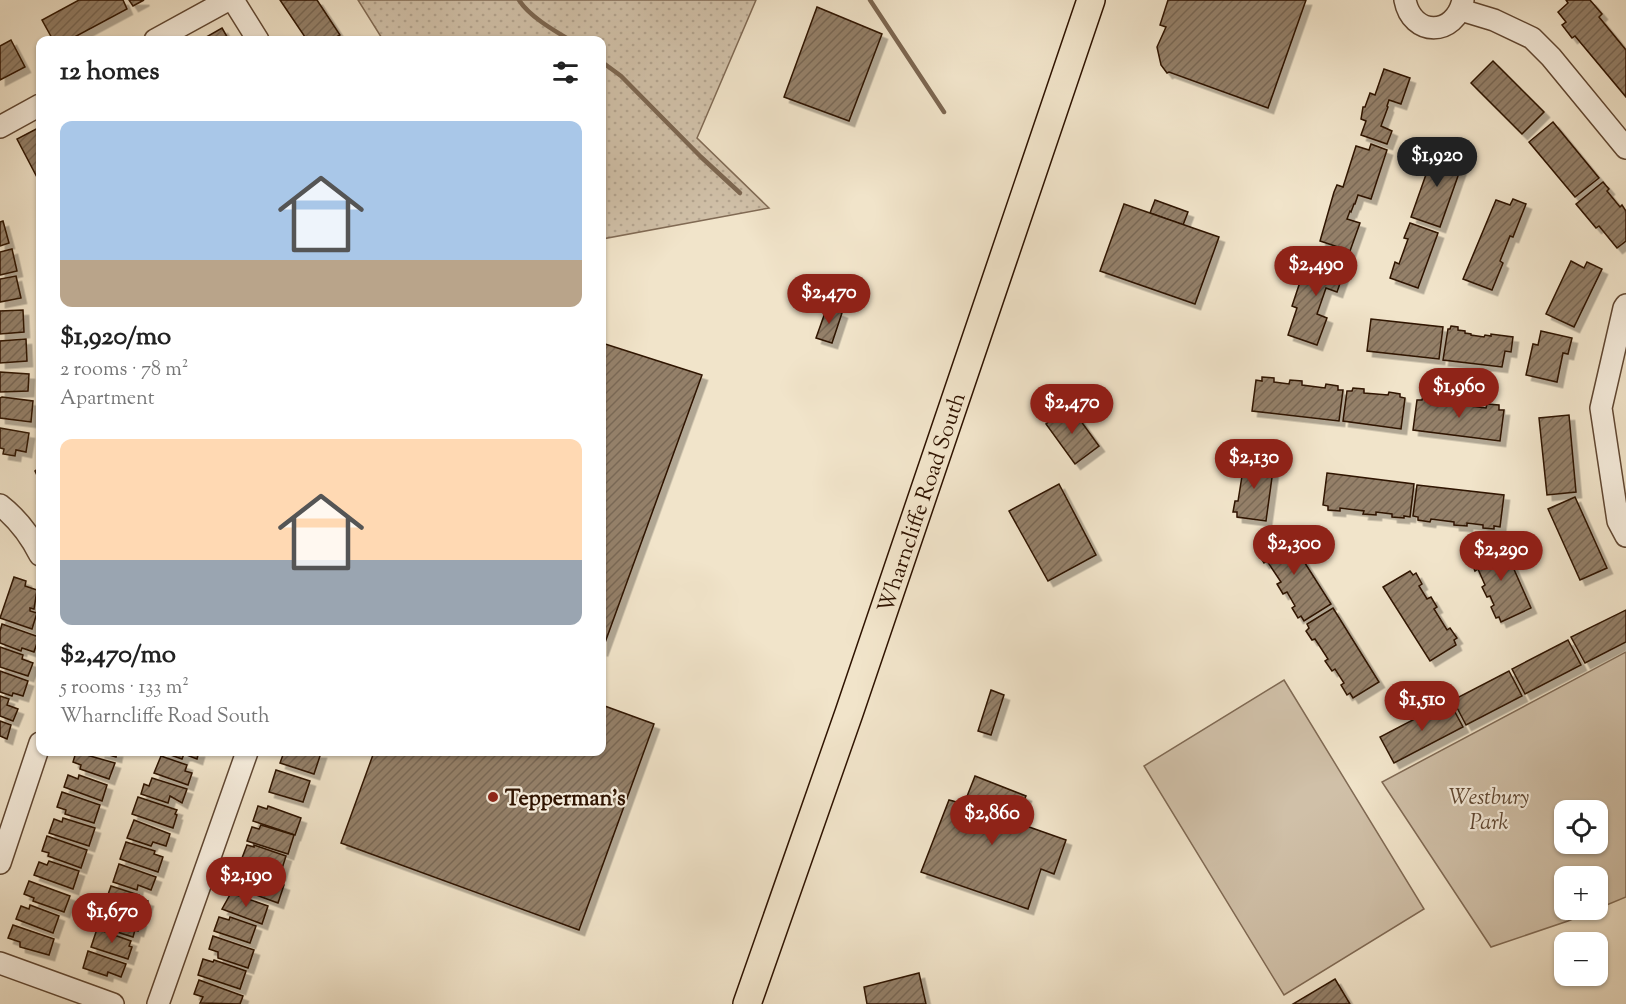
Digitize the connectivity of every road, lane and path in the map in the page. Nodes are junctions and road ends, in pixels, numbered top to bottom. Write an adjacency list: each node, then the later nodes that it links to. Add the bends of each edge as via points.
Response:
1 (228, 0): 6 (street)
2 (233, 0): 7 (street)
3 (1091, 0): 21 (main road, Wharncliffe Road South)
4 (1405, 0): 5 (street, via 1413,19 1433,28 1455,20)
5 (1462, 5): 10 (street, via 1532,38)
6 (162, 36)
7 (256, 36)
8 (36, 107): 9 (street)
9 (0, 127)
10 (1626, 148)
11 (1626, 305): 13 (street, via 1601,408 1618,521)
12 (0, 505): 14 (street, via 14,515)
13 (1626, 536)
14 (36, 547)
15 (36, 755): 17 (street)
16 (246, 756): 20 (street)
17 (0, 863)
18 (0, 963): 19 (street)
19 (113, 1004)
20 (158, 1004)
21 (747, 1004)

